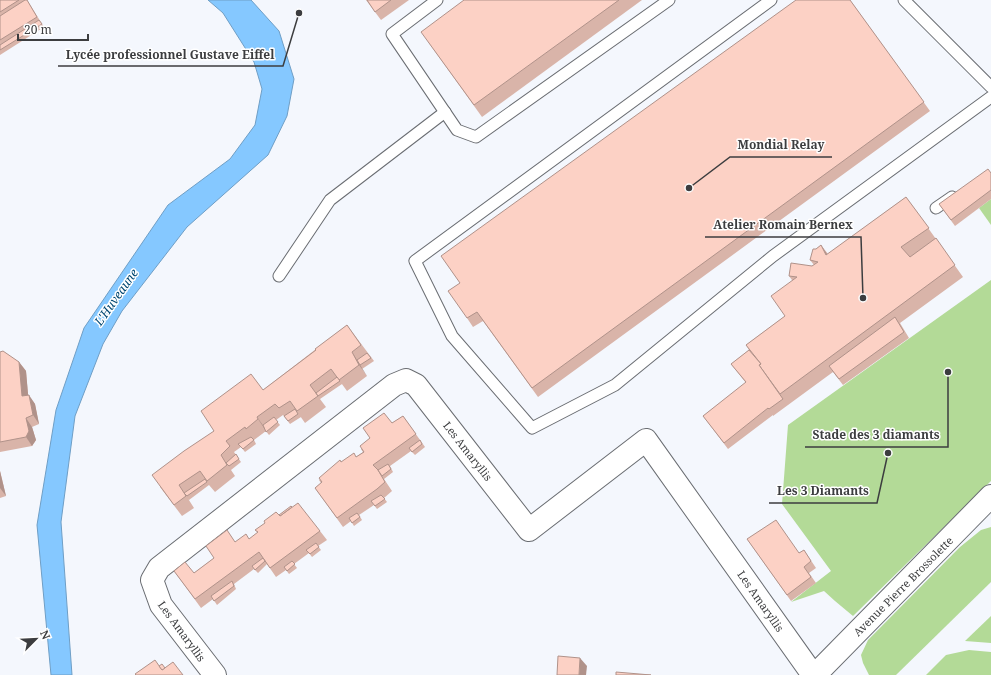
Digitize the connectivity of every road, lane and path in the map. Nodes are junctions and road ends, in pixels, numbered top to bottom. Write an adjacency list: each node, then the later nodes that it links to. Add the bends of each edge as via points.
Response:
1 (437, 0): 7 (lane, via 392,34)
2 (669, 0): 7 (lane, via 476,137 457,130)
3 (771, 0): 6 (lane, via 415,261 452,336 532,428 615,385 773,256)
4 (904, 0): 5 (lane)
5 (991, 87)
6 (991, 97)
7 (445, 112): 10 (lane, via 330,200)
8 (960, 190): 9 (lane)
9 (936, 208)
10 (279, 276)
11 (991, 496): 13 (street, Avenue Pierre Brossolette)
12 (215, 675): 13 (street, Les Amaryllis, via 161,605 152,580 159,568 394,385 406,380 416,385 528,530 646,440)
13 (814, 675)

